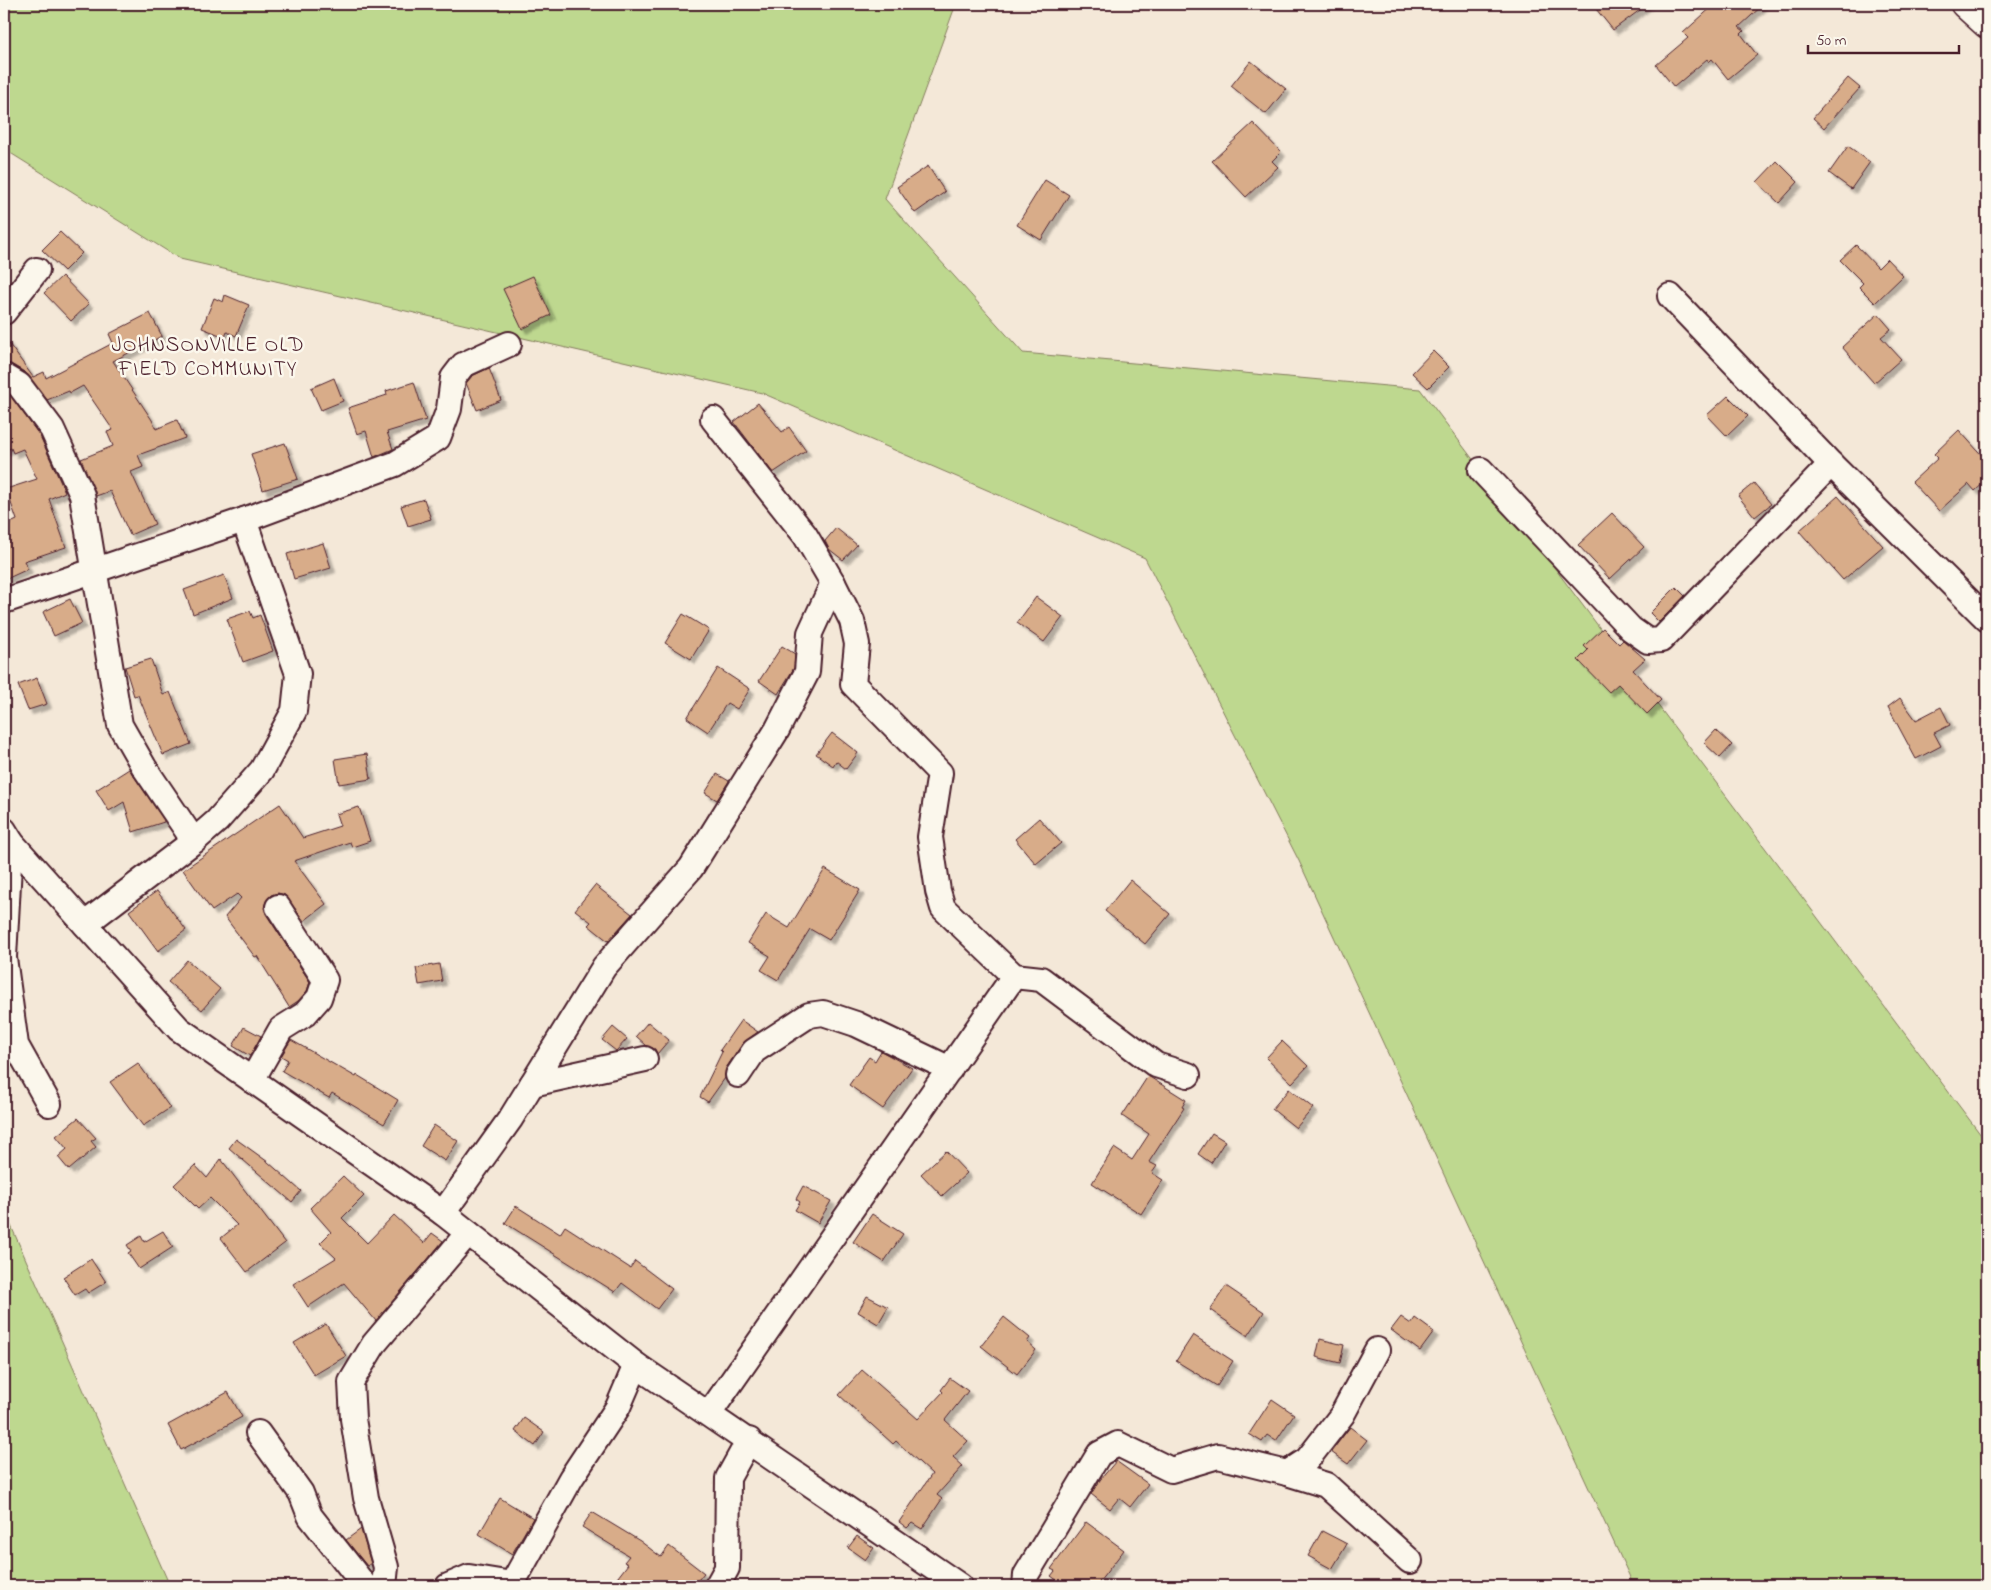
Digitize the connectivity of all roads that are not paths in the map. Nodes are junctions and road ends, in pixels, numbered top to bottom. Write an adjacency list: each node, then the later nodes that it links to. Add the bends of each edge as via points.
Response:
1 (1965, 4): 2 (street)
2 (1987, 24)
3 (37, 270): 5 (street)
4 (1670, 296): 9 (street)
5 (4, 312)
6 (509, 344): 11 (street, via 463,365 453,378 449,409 438,438 395,464)
7 (4, 376): 12 (street, via 19,385 52,429 82,495)
8 (713, 419): 13 (street, via 805,535)
9 (1831, 464): 10 (street, via 1661,640 1648,641 1631,629); 15 (street)
10 (1482, 470)
11 (244, 520): 12 (street); 17 (street, via 298,674 294,711 262,770 218,821)
12 (95, 569): 14 (street); 17 (street, via 120,725)
13 (833, 583): 21 (street, via 852,621 857,644 853,684 940,773 930,837 943,908); 27 (street, via 810,633 807,672 777,730 691,868 604,967)
14 (4, 600)
15 (1987, 619)
16 (8, 836): 19 (street); 20 (street)
17 (194, 841): 19 (street)
18 (278, 907): 26 (street, via 324,980 319,998 306,1014 281,1029)
19 (84, 924): 26 (street, via 179,1029)
20 (4, 958): 28 (street, via 16,1045)
21 (1014, 976): 23 (street); 25 (street, via 1041,978 1156,1065)
22 (645, 1058): 27 (street)
23 (950, 1069): 24 (street, via 856,1024 824,1013 809,1016 754,1051); 33 (street)
24 (738, 1074)
25 (1188, 1075)
26 (252, 1080): 29 (street)
27 (532, 1084): 29 (street)
28 (49, 1104)
29 (443, 1212): 30 (street)
30 (468, 1233): 32 (street); 40 (street, via 374,1344 351,1382 353,1419 366,1498 386,1567)
31 (1377, 1350): 36 (street, via 1342,1415 1307,1460)
32 (636, 1365): 33 (street); 38 (street, via 618,1407 571,1478)
33 (708, 1414): 35 (street)
34 (258, 1433): 39 (street, via 301,1494 310,1516)
35 (749, 1440): 42 (street, via 728,1478 727,1568); 43 (street)
36 (1287, 1473): 37 (street, via 1326,1485); 44 (street, via 1218,1456 1171,1470 1118,1444 1099,1454 1026,1575)
37 (1410, 1561)
38 (513, 1585): 41 (street, via 469,1577)
39 (365, 1586)
40 (384, 1586)
41 (448, 1586)
42 (717, 1586)
43 (960, 1586)
44 (1025, 1586)

